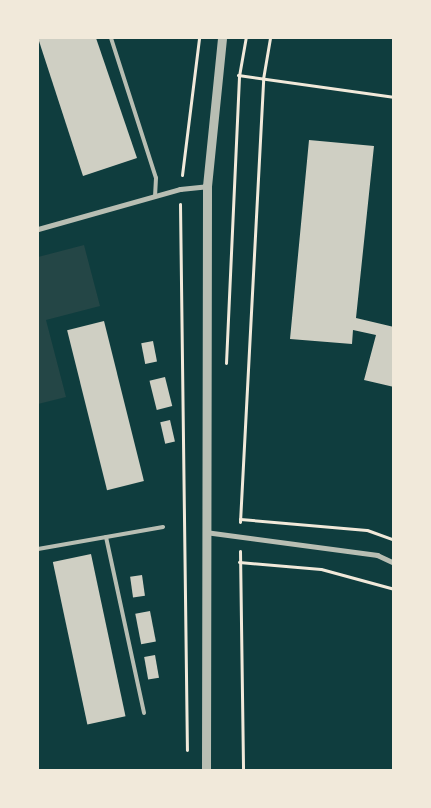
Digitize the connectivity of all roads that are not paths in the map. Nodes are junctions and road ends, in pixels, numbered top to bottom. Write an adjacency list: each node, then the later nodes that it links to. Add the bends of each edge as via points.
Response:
1 (112, 38): 4 (lane, via 156,178)
2 (222, 38): 3 (street)
3 (207, 186): 4 (street); 7 (street)
4 (155, 196): 5 (street)
5 (38, 229)
6 (163, 526): 8 (lane)
7 (204, 532): 10 (street, via 377,555); 12 (street)
8 (106, 536): 9 (lane); 11 (lane)
9 (38, 549)
10 (394, 563)
11 (144, 713)
12 (206, 770)

